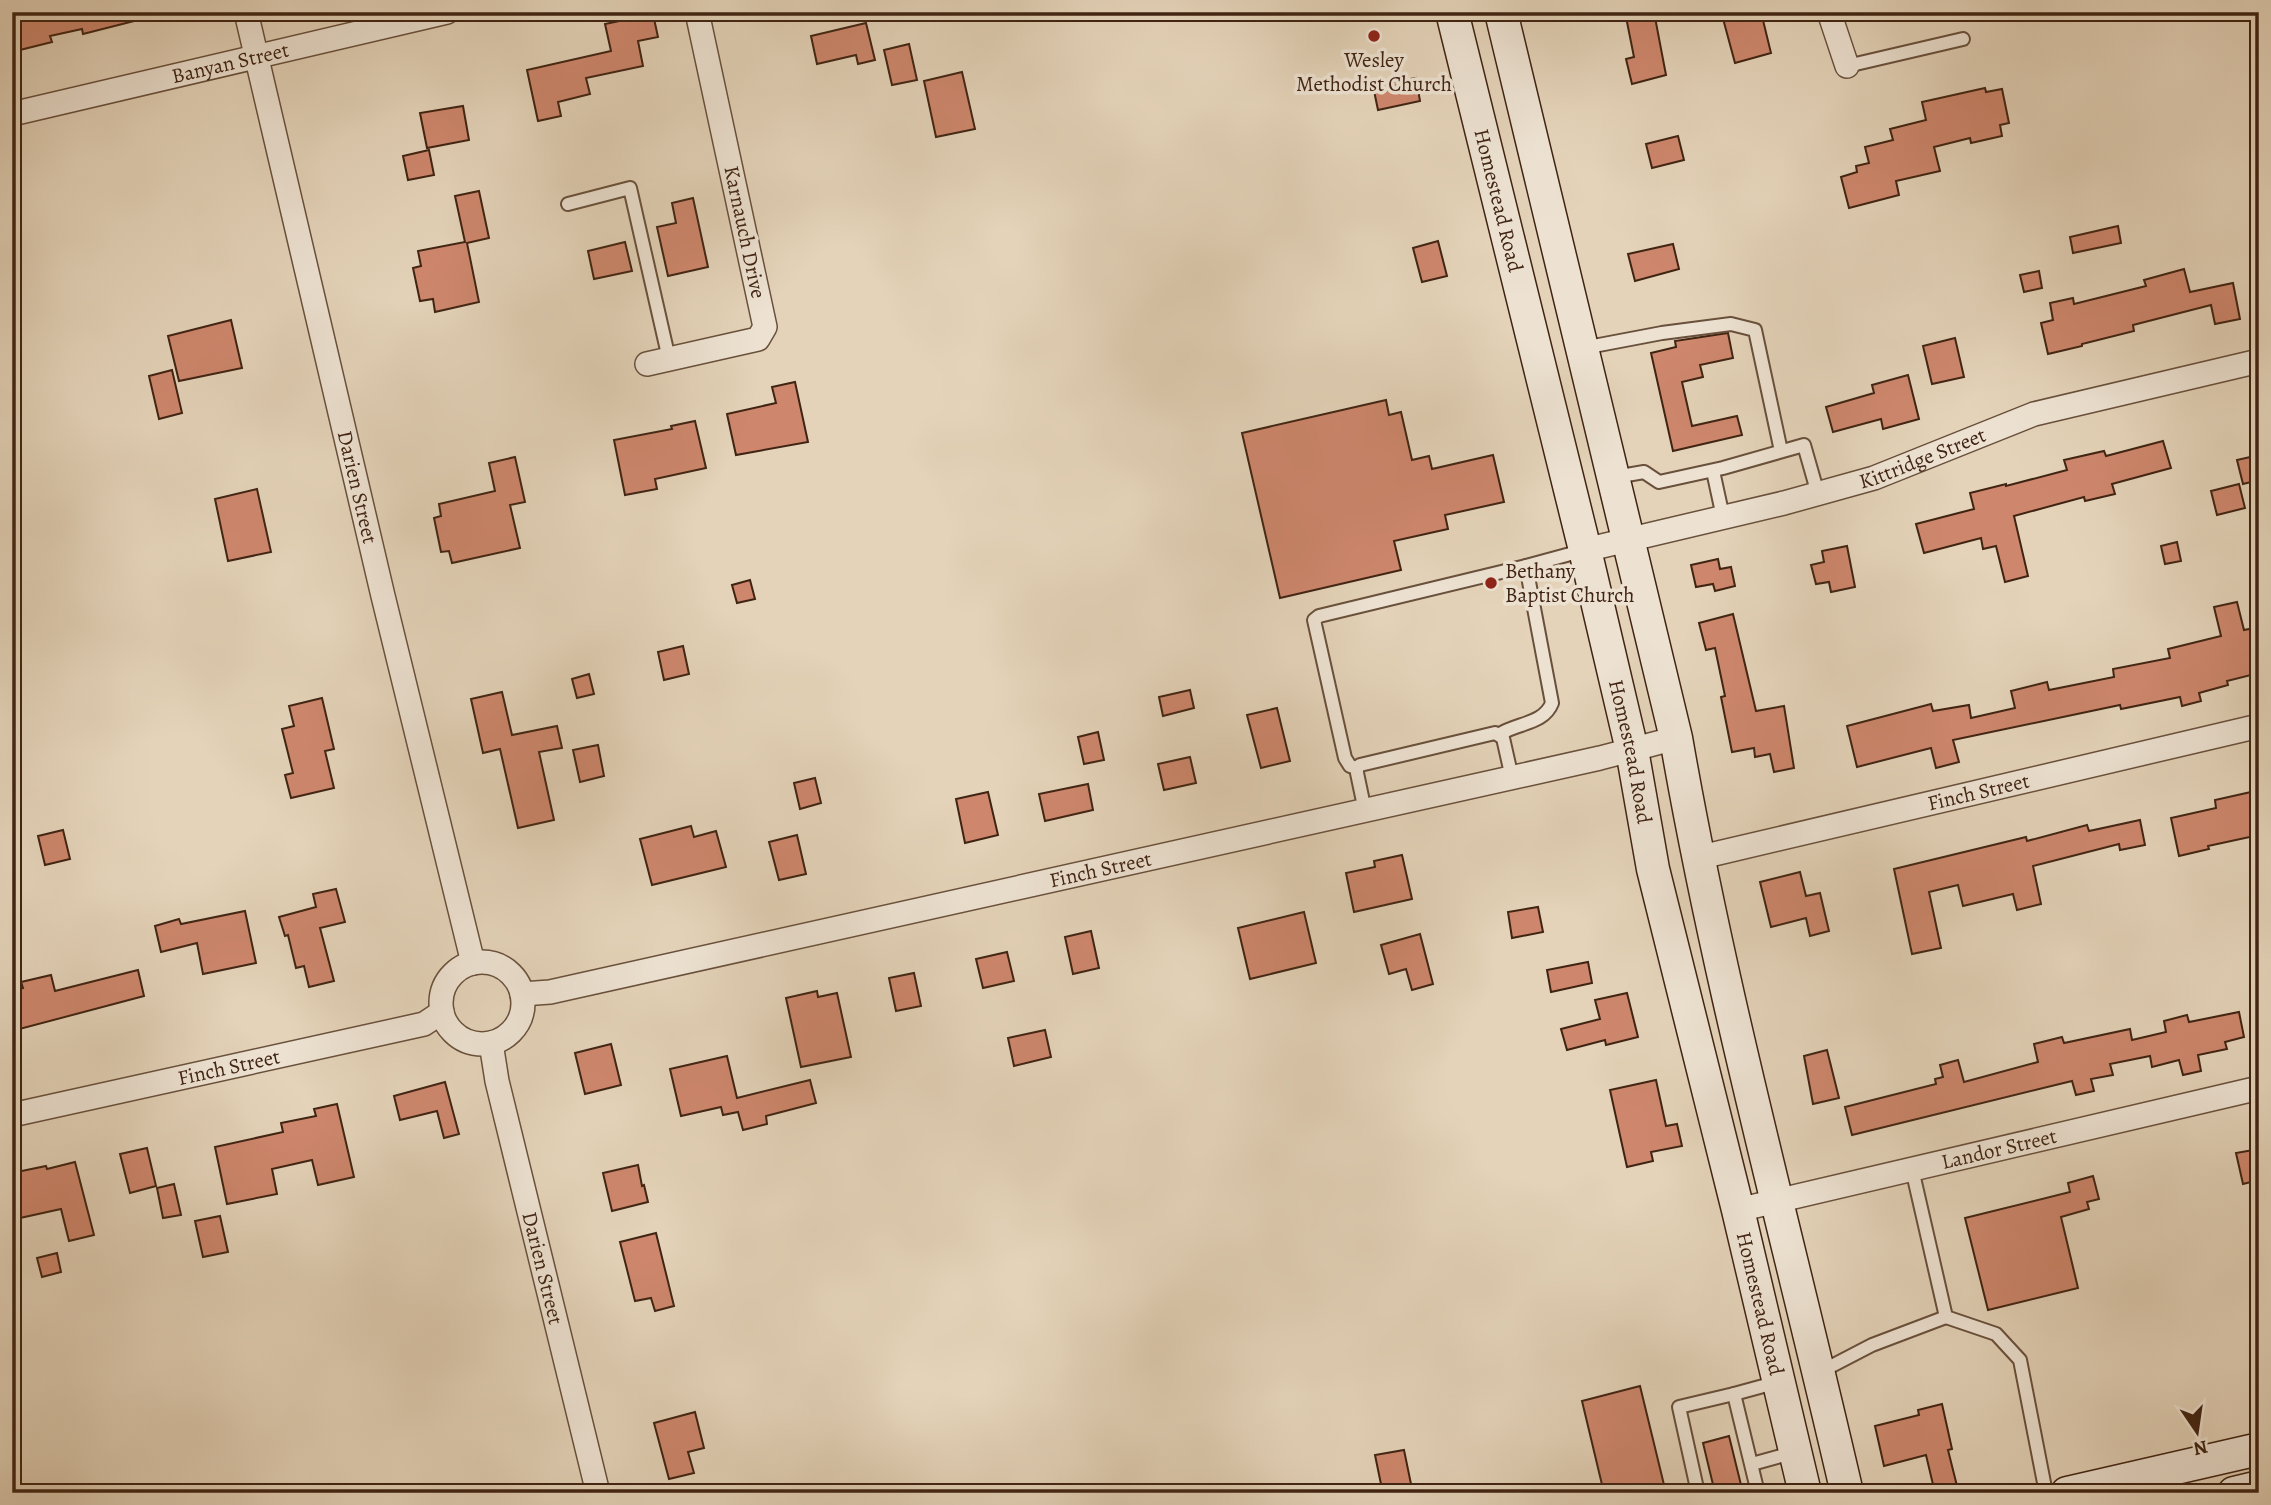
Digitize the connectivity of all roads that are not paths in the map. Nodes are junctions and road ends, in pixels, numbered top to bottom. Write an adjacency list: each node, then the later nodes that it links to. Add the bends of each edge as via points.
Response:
1 (246, 12): 8 (street, Darien Street)
2 (447, 12): 8 (street, Banyan Street)
3 (697, 12): 16 (street, Karnauch Drive, via 765,327 758,339)
4 (1452, 12): 11 (main road, Homestead Road)
5 (1501, 12): 10 (main road, Homestead Road)
6 (1829, 12): 9 (street)
7 (1963, 39): 9 (lane)
8 (256, 58): 12 (street, Banyan Street); 34 (street, Darien Street)
9 (1847, 66)
10 (1522, 101): 11 (main road); 14 (main road, Homestead Road)
11 (1477, 111): 17 (main road, Homestead Road)
12 (12, 114)
13 (568, 204): 16 (lane, via 630,188)
14 (1584, 352): 17 (main road); 18 (lane, via 1662,333 1731,324 1755,330); 20 (main road, Homestead Road)
15 (2259, 360): 21 (street, Kittridge Street, via 2034,414 1874,478)
16 (658, 362)
17 (1540, 365): 24 (main road, Homestead Road)
18 (1781, 451): 19 (lane); 21 (lane, via 1804,445)
19 (1713, 471): 20 (lane, via 1659,482 1644,472); 22 (lane)
20 (1614, 477): 23 (main road, Homestead Road)
21 (1818, 494): 22 (street, Kittridge Street)
22 (1723, 517): 23 (street, Kittridge Street)
23 (1629, 539): 24 (street, Kittridge Street); 28 (main road, Homestead Road)
24 (1585, 550): 25 (lane); 29 (main road, Homestead Road)
25 (1526, 566): 27 (lane, via 1552,703 1535,721); 30 (lane, via 1314,620 1345,758)
26 (2259, 726): 33 (street, Finch Street)
27 (1500, 734): 30 (lane); 31 (lane)
28 (1676, 738): 29 (street, Finch Street); 33 (main road, Homestead Road)
29 (1632, 750): 31 (street, Finch Street); 42 (main road, Homestead Road, via 1653,869)
30 (1357, 768): 32 (lane)
31 (1512, 778): 32 (street, Finch Street)
32 (1365, 811): 35 (street, Finch Street, via 550,992)
33 (1697, 858): 41 (main road, Homestead Road)
34 (472, 963): 35 (street, via 498,965 509,972); 36 (street, via 451,976 444,987)
35 (522, 994): 37 (street, via 520,1019 513,1030)
36 (442, 1012): 37 (street, via 455,1034 466,1041); 39 (street, Finch Street, via 424,1024)
37 (491, 1043): 51 (street, Darien Street)
38 (2259, 1088): 40 (street, Landor Street)
39 (12, 1115)
40 (1912, 1169): 41 (street, Landor Street); 43 (lane)
41 (1775, 1202): 42 (street, Landor Street); 44 (main road, Homestead Road)
42 (1738, 1210): 45 (main road, Homestead Road)
43 (1946, 1317): 44 (lane, via 1872,1345); 56 (lane, via 1996,1334 2020,1360)
44 (1819, 1372): 55 (main road, Homestead Road)
45 (1779, 1382): 46 (lane); 48 (main road, Homestead Road)
46 (1734, 1394): 49 (lane); 52 (lane, via 1679,1407)
47 (2259, 1449): 57 (main road)
48 (1795, 1452): 49 (lane); 54 (main road, Homestead Road)
49 (1752, 1464): 53 (lane)
50 (2259, 1487): 58 (main road)
51 (598, 1493)
52 (1698, 1493)
53 (1758, 1493)
54 (1805, 1493)
55 (1847, 1493)
56 (2046, 1493)
57 (2067, 1493)
58 (2234, 1493)

